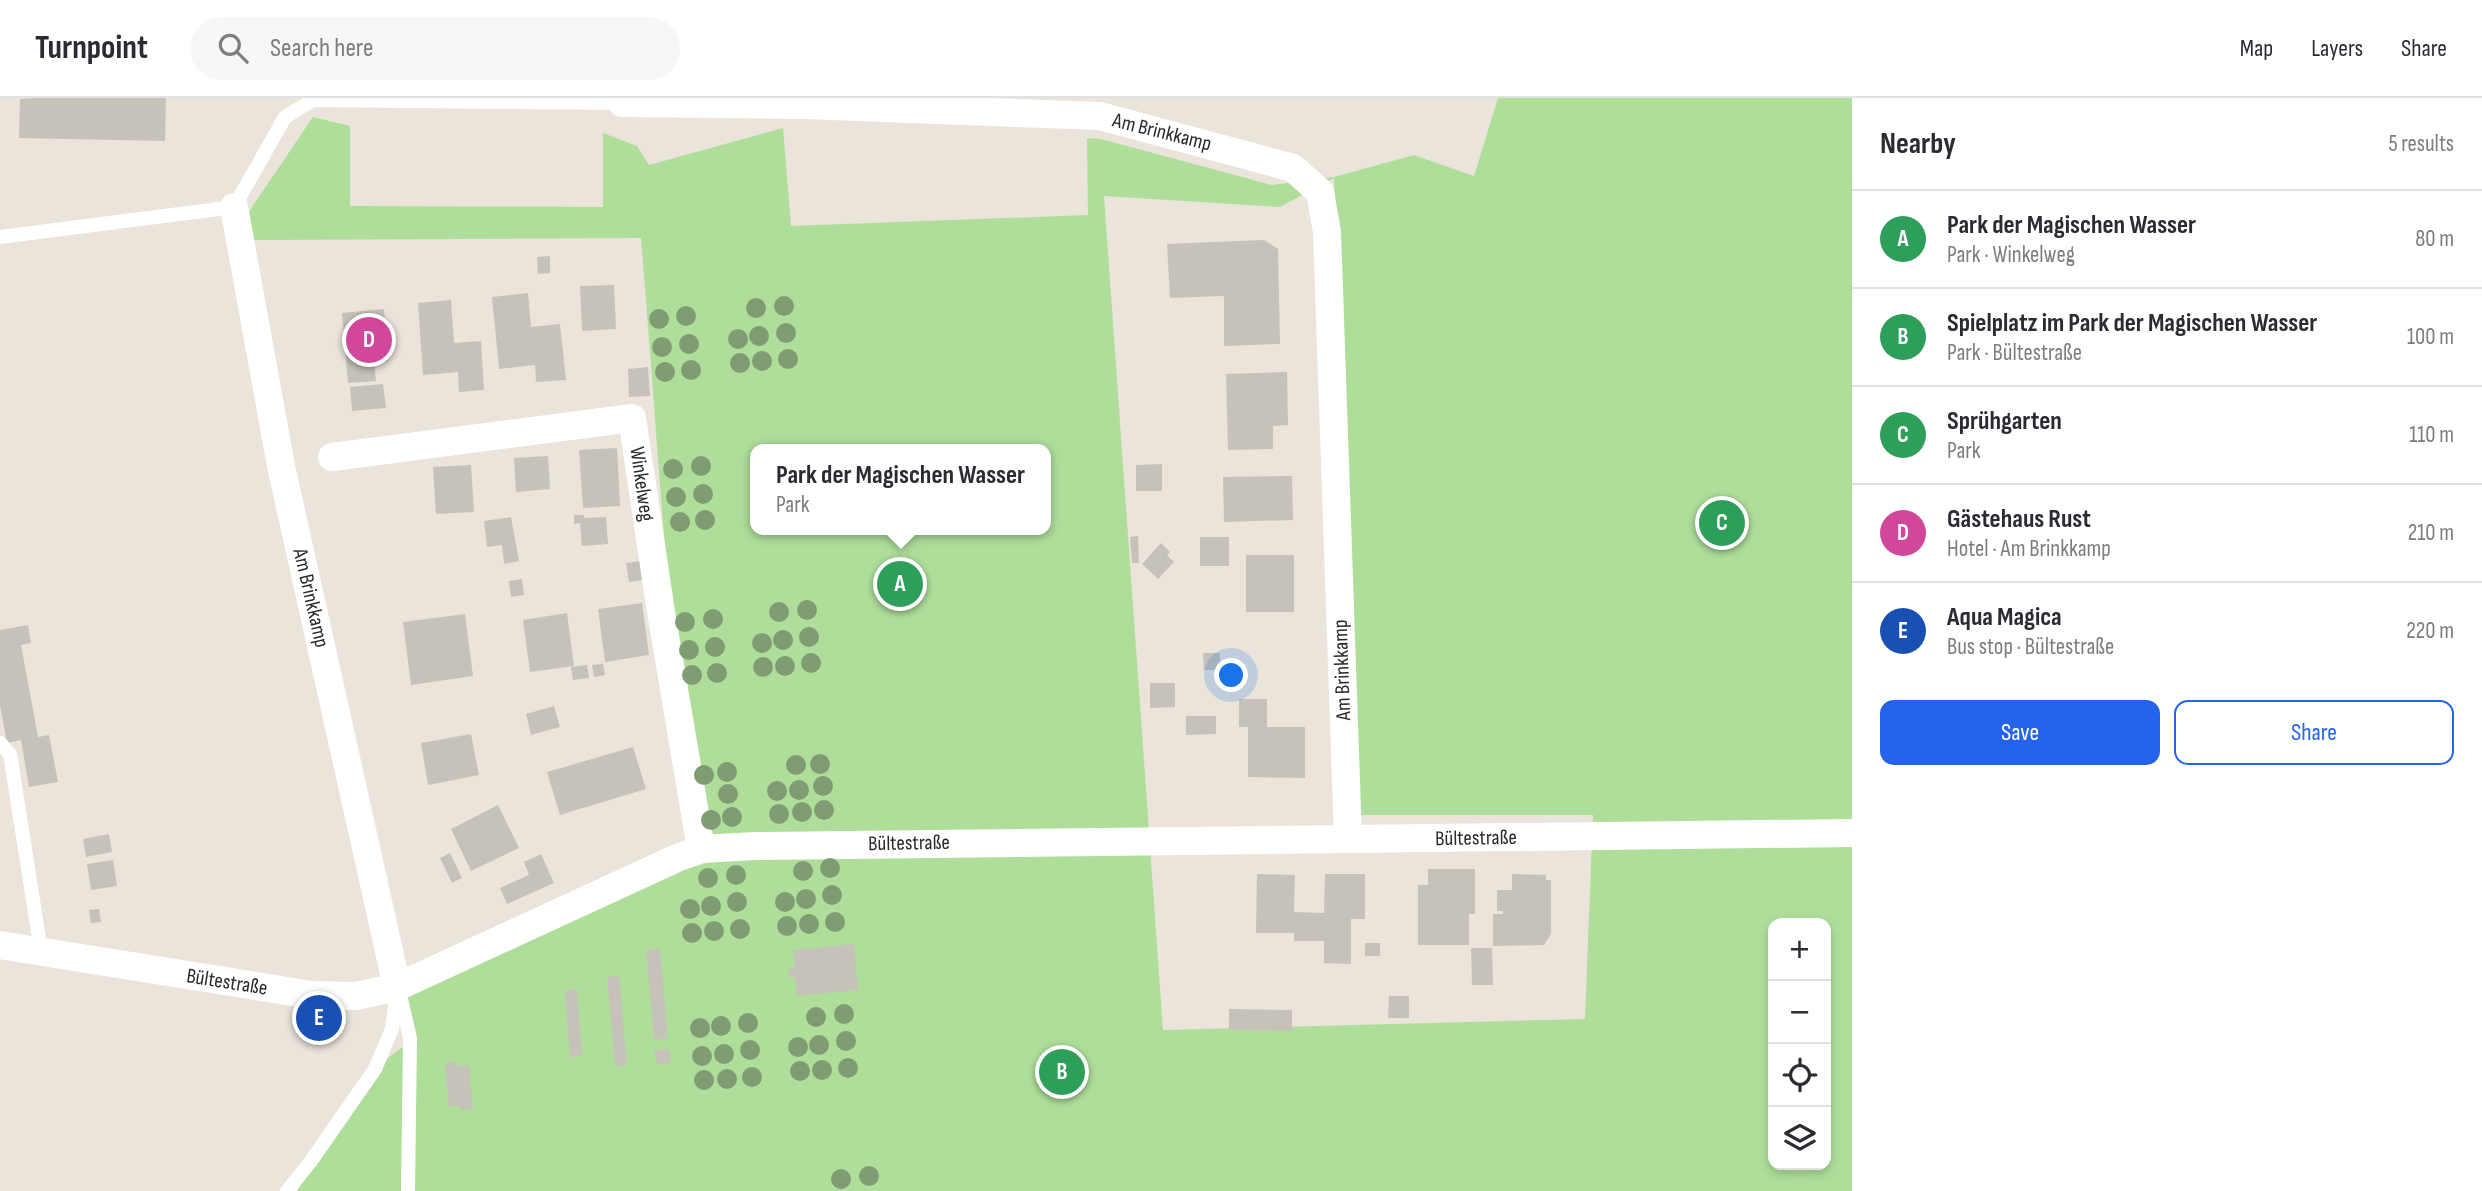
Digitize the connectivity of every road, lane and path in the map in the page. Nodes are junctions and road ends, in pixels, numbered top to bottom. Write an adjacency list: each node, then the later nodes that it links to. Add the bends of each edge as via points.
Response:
1 (622, 103): 2 (lane, Am Brinkkamp, via 313,100 285,117); 7 (street, Am Brinkkamp, via 1100,116 1293,168 1320,192 1327,232)
2 (234, 207): 3 (lane); 11 (street, Am Brinkkamp, via 281,466)
3 (0, 237)
4 (332, 457): 8 (street, Winkelweg, via 632,418)
5 (0, 743): 10 (lane, via 10,754)
6 (1852, 833): 7 (street, Bültestraße)
7 (1348, 839): 8 (street, Bültestraße)
8 (701, 849): 11 (street, Bültestraße)
9 (0, 945): 10 (street, Bültestraße)
10 (41, 951): 11 (street, Bültestraße, via 312,995 356,996)
11 (397, 987): 12 (lane, via 392,1030 375,1069); 13 (lane, via 410,1038)
12 (287, 1191)
13 (408, 1191)

